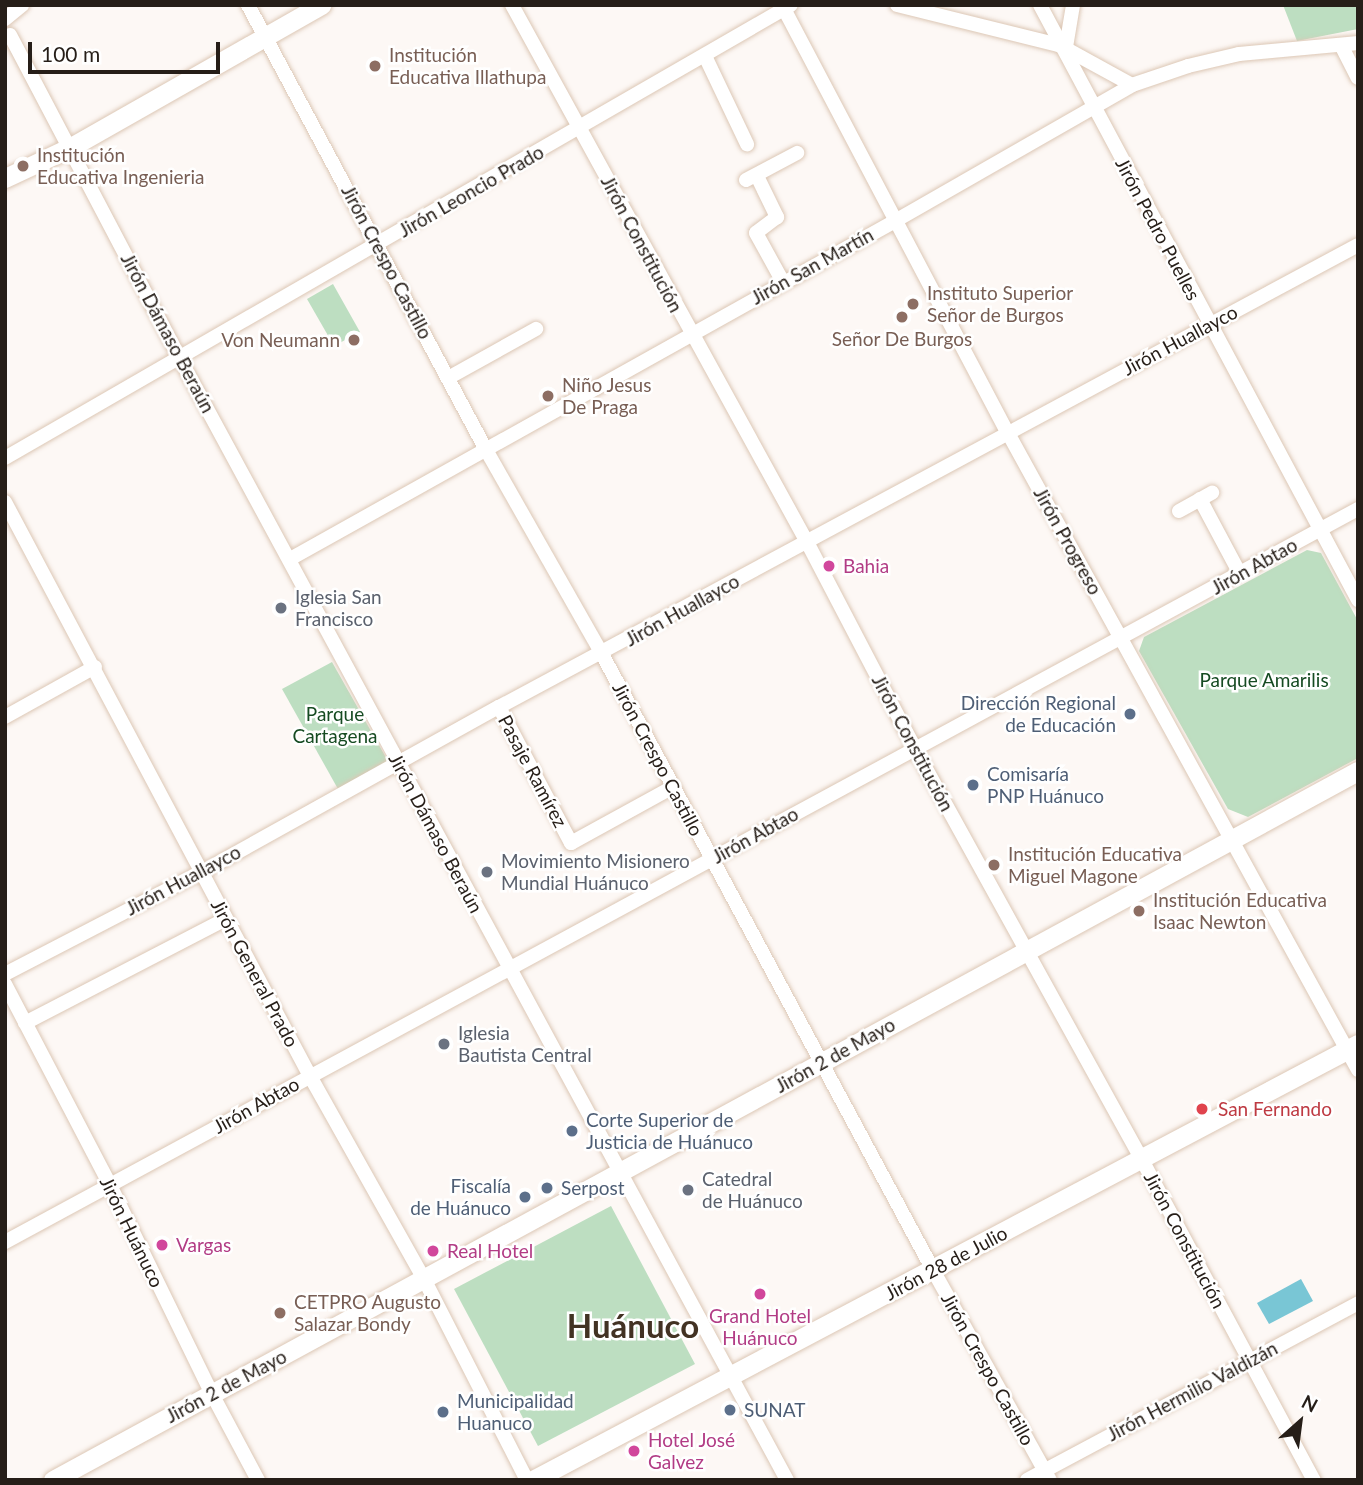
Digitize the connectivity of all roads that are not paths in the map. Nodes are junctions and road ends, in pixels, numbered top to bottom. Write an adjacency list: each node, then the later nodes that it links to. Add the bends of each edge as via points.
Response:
1 (22, 5): 10 (street)
2 (248, 5): 12 (street, Jirón Crespo Castillo)
3 (321, 5): 12 (street)
4 (512, 5): 20 (street, Jirón Constitución)
5 (897, 5): 9 (street)
6 (1040, 5): 15 (street, Jirón Pedro Puelles)
7 (1073, 5): 15 (street)
8 (786, 7): 16 (street, Jirón Leoncio Prado); 25 (street, Jirón Progreso)
9 (944, 12): 15 (street)
10 (5, 19)
11 (10, 35): 22 (street, Jirón Dámaso Beraún)
12 (266, 39): 22 (street); 26 (street, Jirón Crespo Castillo)
13 (1358, 43): 14 (street, Jirón San Martín)
14 (1341, 45): 17 (street); 18 (street, Jirón San Martín, via 1239,54)
15 (1063, 46): 18 (street); 19 (street, Jirón Pedro Puelles)
16 (705, 56): 20 (street, Jirón Leoncio Prado); 21 (street)
17 (1358, 78)
18 (1132, 85): 19 (street, Jirón San Martín)
19 (1094, 109): 25 (street, Jirón San Martín); 29 (street, Jirón Pedro Puelles)
20 (580, 129): 26 (street, Jirón Leoncio Prado); 31 (street, Jirón Constitución)
21 (747, 144)
22 (71, 147): 24 (street); 32 (street, Jirón Dámaso Beraún)
23 (797, 153): 28 (street, via 752,178 777,217 756,233)
24 (5, 178)
25 (895, 221): 28 (street, Jirón San Martín); 34 (street, Jirón Progreso)
26 (378, 244): 32 (street, Jirón Leoncio Prado); 33 (street, Jirón Crespo Castillo)
27 (1358, 245): 29 (street, Jirón Huallayco)
28 (783, 282): 31 (street, Jirón San Martín)
29 (1209, 324): 34 (street, Jirón Huallayco); 40 (street, Jirón Pedro Puelles)
30 (536, 329): 33 (street)
31 (691, 334): 35 (street, Jirón San Martín); 41 (street, Jirón Constitución)
32 (179, 357): 36 (street, Jirón Leoncio Prado); 42 (street, Jirón Dámaso Beraún)
33 (448, 378): 35 (street, Jirón Crespo Castillo)
34 (1009, 433): 41 (street, Jirón Huallayco); 45 (street, Jirón Progreso)
35 (485, 448): 42 (street, Jirón San Martín); 46 (street, Jirón Crespo Castillo)
36 (5, 458)
37 (5, 502): 47 (street, Jirón General Prado)
38 (1358, 509): 40 (street, Jirón Abtao)
39 (1179, 511): 43 (street, via 1206,496)
40 (1321, 530): 43 (street, Jirón Abtao); 44 (street, Jirón Pedro Puelles)
41 (807, 542): 46 (street, Jirón Huallayco); 50 (street, Jirón Constitución)
42 (290, 559): 51 (street, Jirón Dámaso Beraún)
43 (1240, 574): 45 (street, Jirón Abtao)
44 (1358, 600)
45 (1123, 639): 50 (street, Jirón Abtao); 54 (street, Jirón Progreso)
46 (602, 654): 48 (street, Jirón Huallayco); 53 (street, Jirón Crespo Castillo)
47 (95, 667): 49 (street); 56 (street, Jirón General Prado)
48 (499, 707): 51 (street, Jirón Huallayco); 53 (street, Pasaje Ramírez, via 571,843)
49 (5, 717)
50 (914, 747): 55 (street, Jirón Abtao); 58 (street, Jirón Constitución)
51 (398, 762): 56 (street, Jirón Huallayco); 59 (street, Jirón Dámaso Beraún)
52 (1358, 771): 54 (street, Jirón 2 de Mayo)
53 (673, 787): 55 (street, Jirón Crespo Castillo)
54 (1230, 839): 58 (street, Jirón 2 de Mayo); 63 (street, Jirón Progreso)
55 (712, 859): 59 (street, Jirón Abtao); 64 (street, Jirón Crespo Castillo)
56 (202, 872): 57 (street, Jirón General Prado); 60 (street, Jirón Huallayco)
57 (226, 919): 62 (street); 66 (street, Jirón General Prado)
58 (1025, 949): 64 (street, Jirón 2 de Mayo); 67 (street, Jirón Constitución)
59 (508, 967): 66 (street, Jirón Abtao); 68 (street, Jirón Dámaso Beraún)
60 (5, 974)
61 (5, 984): 62 (street, Jirón Huánuco)
62 (25, 1023): 69 (street, Jirón Huánuco)
63 (1353, 1047): 65 (street, Jirón Progreso); 67 (street, Jirón 28 de Julio)
64 (823, 1061): 68 (street, Jirón 2 de Mayo); 71 (street, Jirón Crespo Castillo)
65 (1358, 1070)
66 (310, 1076): 69 (street, Jirón Abtao); 72 (street, Jirón General Prado)
67 (1141, 1158): 71 (street, Jirón 28 de Julio); 74 (street, Jirón Constitución)
68 (622, 1173): 72 (street, Jirón 2 de Mayo); 75 (street, Jirón Dámaso Beraún)
69 (110, 1185): 70 (street, Jirón Abtao); 76 (street, Jirón Huánuco)
70 (5, 1242)
71 (933, 1270): 75 (street, Jirón 28 de Julio); 77 (street, Jirón Crespo Castillo)
72 (424, 1279): 76 (street, Jirón 2 de Mayo); 80 (street, Jirón General Prado)
73 (1358, 1303): 74 (street, Jirón Hermilio Valdizán)
74 (1249, 1361): 77 (street, Jirón Hermilio Valdizán); 84 (street, Jirón Constitución)
75 (729, 1374): 81 (street, Jirón 28 de Julio); 82 (street, Jirón Dámaso Beraún)
76 (212, 1394): 78 (street, Jirón 2 de Mayo); 79 (street, Jirón Huánuco)
77 (1048, 1475): 83 (street, Jirón Hermilio Valdizán)
78 (53, 1480)
79 (258, 1480)
80 (527, 1480)
81 (533, 1480)
82 (787, 1480)
83 (1027, 1480)
84 (1314, 1480)

